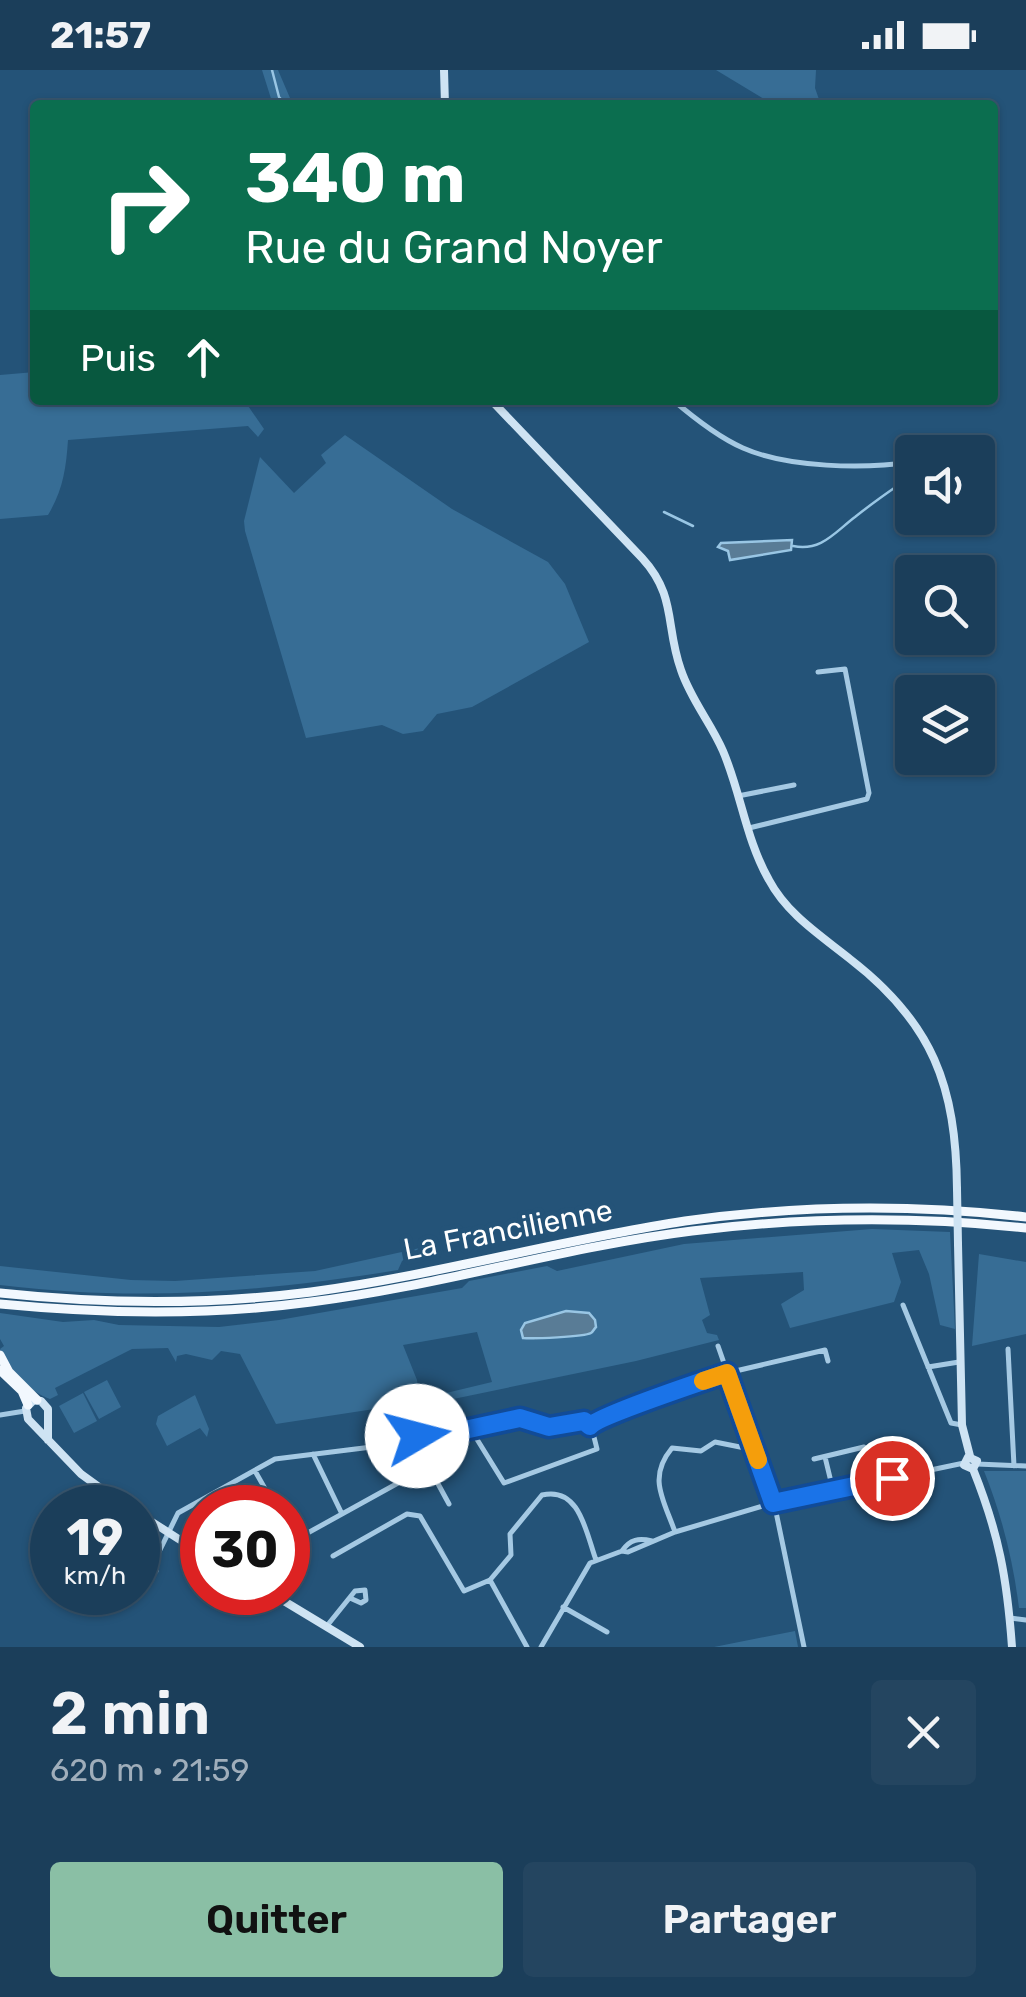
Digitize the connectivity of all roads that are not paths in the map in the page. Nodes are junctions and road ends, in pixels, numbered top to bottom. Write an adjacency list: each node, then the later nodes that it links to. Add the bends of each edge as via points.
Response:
1 (444, 70): 2 (main road)
2 (445, 100)
3 (496, 405): 8 (main road, via 655,572 681,672 722,748)
4 (679, 405): 5 (street, via 759,454)
5 (895, 463)
6 (818, 672): 9 (street, via 845,669 869,793)
7 (794, 785): 8 (street)
8 (738, 796): 9 (main road)
9 (749, 829): 19 (main road, bridge, via 780,899 882,983 919,1028 944,1077 957,1189)
10 (1026, 1217): 12 (highway, La Francilienne, via 874,1208 752,1213 265,1297 140,1302)
11 (1026, 1228): 13 (highway, La Francilienne, via 818,1219 687,1232 266,1307 142,1312)
12 (0, 1293)
13 (0, 1304)
14 (903, 1305): 20 (street)
15 (718, 1346): 22 (street)
16 (1008, 1350): 39 (street)
17 (0, 1355): 24 (highway)
18 (828, 1361): 22 (street, via 825,1350)
19 (959, 1362): 20 (street); 29 (main road)
20 (928, 1367): 29 (street, via 951,1423)
21 (0, 1370): 24 (highway)
22 (727, 1373): 27 (street); 34 (street)
23 (398, 1400): 32 (street)
24 (30, 1405): 25 (street); 26 (main road, via 48,1408); 28 (main road, via 28,1419)
25 (0, 1415)
26 (46, 1419): 28 (main road); 31 (main road)
27 (590, 1422): 30 (street, via 549,1427 520,1418); 30 (street, via 597,1450 504,1482)
28 (35, 1423): 31 (main road)
29 (962, 1425): 38 (main road)
30 (470, 1428): 32 (street)
31 (48, 1440): 44 (main road)
32 (417, 1441): 35 (street); 41 (street)
33 (864, 1448): 36 (street)
34 (755, 1450): 47 (street); 52 (street, via 715,1442 701,1451 672,1448 656,1478)
35 (313, 1454): 43 (street, via 278,1458); 49 (street)
36 (825, 1456): 37 (street); 46 (street)
37 (814, 1459)
38 (967, 1460): 42 (main road, via 967,1468); 46 (street)
39 (1014, 1466): 40 (street); 42 (street)
40 (1026, 1466)
41 (427, 1467): 48 (street); 49 (street)
42 (975, 1467): 62 (main road)
43 (255, 1470): 45 (street); 53 (street, via 182,1510)
44 (94, 1485)
45 (263, 1485)
46 (833, 1490): 47 (street)
47 (773, 1503): 52 (street); 68 (street)
48 (448, 1504)
49 (342, 1515): 51 (street)
50 (160, 1527): 53 (main road)
51 (310, 1532)
52 (675, 1532): 57 (street, via 641,1538)
53 (169, 1533): 54 (main road); 55 (street)
54 (180, 1540)
55 (160, 1550)
56 (333, 1556): 58 (street, via 406,1514 420,1516 464,1591)
57 (596, 1560): 58 (street, via 577,1507 548,1492 510,1534 511,1555); 60 (street)
58 (490, 1580): 66 (street)
59 (350, 1598): 63 (street)
60 (563, 1607): 64 (street); 67 (street)
61 (306, 1615): 63 (main road)
62 (1020, 1619): 69 (main road)
63 (326, 1627): 65 (main road)
64 (607, 1632)
65 (360, 1647)
66 (527, 1647)
67 (541, 1647)
68 (804, 1647)
69 (1012, 1647)

